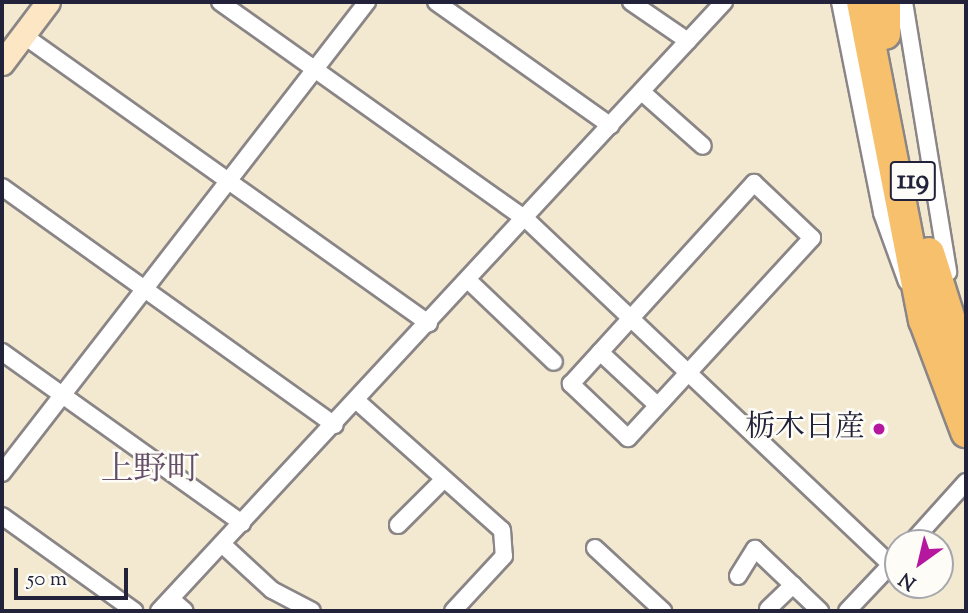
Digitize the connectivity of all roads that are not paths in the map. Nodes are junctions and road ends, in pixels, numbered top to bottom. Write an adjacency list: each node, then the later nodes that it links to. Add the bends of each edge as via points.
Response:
1 (48, 2): 11 (street)
2 (220, 2): 14 (street)
3 (367, 2): 14 (street)
4 (436, 2): 16 (street)
5 (631, 2): 12 (street)
6 (724, 2): 12 (street)
7 (840, 2): 24 (street, via 882,213)
8 (862, 2): 24 (highway, 119)
9 (883, 2): 24 (highway, 119)
10 (904, 2): 24 (street, via 947,268)
11 (23, 35): 13 (street); 18 (street)
12 (688, 41): 15 (street)
13 (2, 63)
14 (315, 68): 18 (street); 20 (street)
15 (642, 92): 16 (street); 17 (street)
16 (611, 125): 20 (street)
17 (703, 146)
18 (230, 182): 22 (street); 25 (street)
19 (2, 187): 22 (street)
20 (527, 219): 21 (street); 23 (street)
21 (469, 282): 25 (street); 28 (street)
22 (145, 290): 31 (street); 34 (street)
23 (631, 319): 27 (street); 30 (street); 30 (street, via 754,183 812,238)
24 (937, 323): 29 (highway, 119); 35 (highway, 119)
25 (429, 324): 32 (street)
26 (2, 352): 31 (street)
27 (600, 352): 33 (street); 33 (street, via 571,384 628,438)
28 (555, 362)
29 (966, 370)
30 (687, 372): 33 (street); 45 (street)
31 (63, 396): 36 (street); 40 (street)
32 (357, 401): 34 (street); 37 (street)
33 (657, 405)
34 (334, 425): 40 (street)
35 (966, 432)
36 (2, 473)
37 (444, 479): 41 (street); 55 (street, via 502,530 507,543 504,556)
38 (966, 482): 42 (street)
39 (2, 516): 51 (street)
40 (242, 523): 43 (street)
41 (398, 525)
42 (924, 529)
43 (222, 544): 49 (street); 54 (street, via 272,590)
44 (595, 548): 56 (street)
45 (884, 552)
46 (884, 572): 58 (street)
47 (738, 576): 48 (street, via 755,549)
48 (793, 585): 50 (street); 57 (street)
49 (171, 598): 52 (street); 53 (street)
50 (768, 609)
51 (134, 611)
52 (159, 611)
53 (185, 611)
54 (312, 611)
55 (453, 611)
56 (663, 611)
57 (820, 611)
58 (847, 611)

